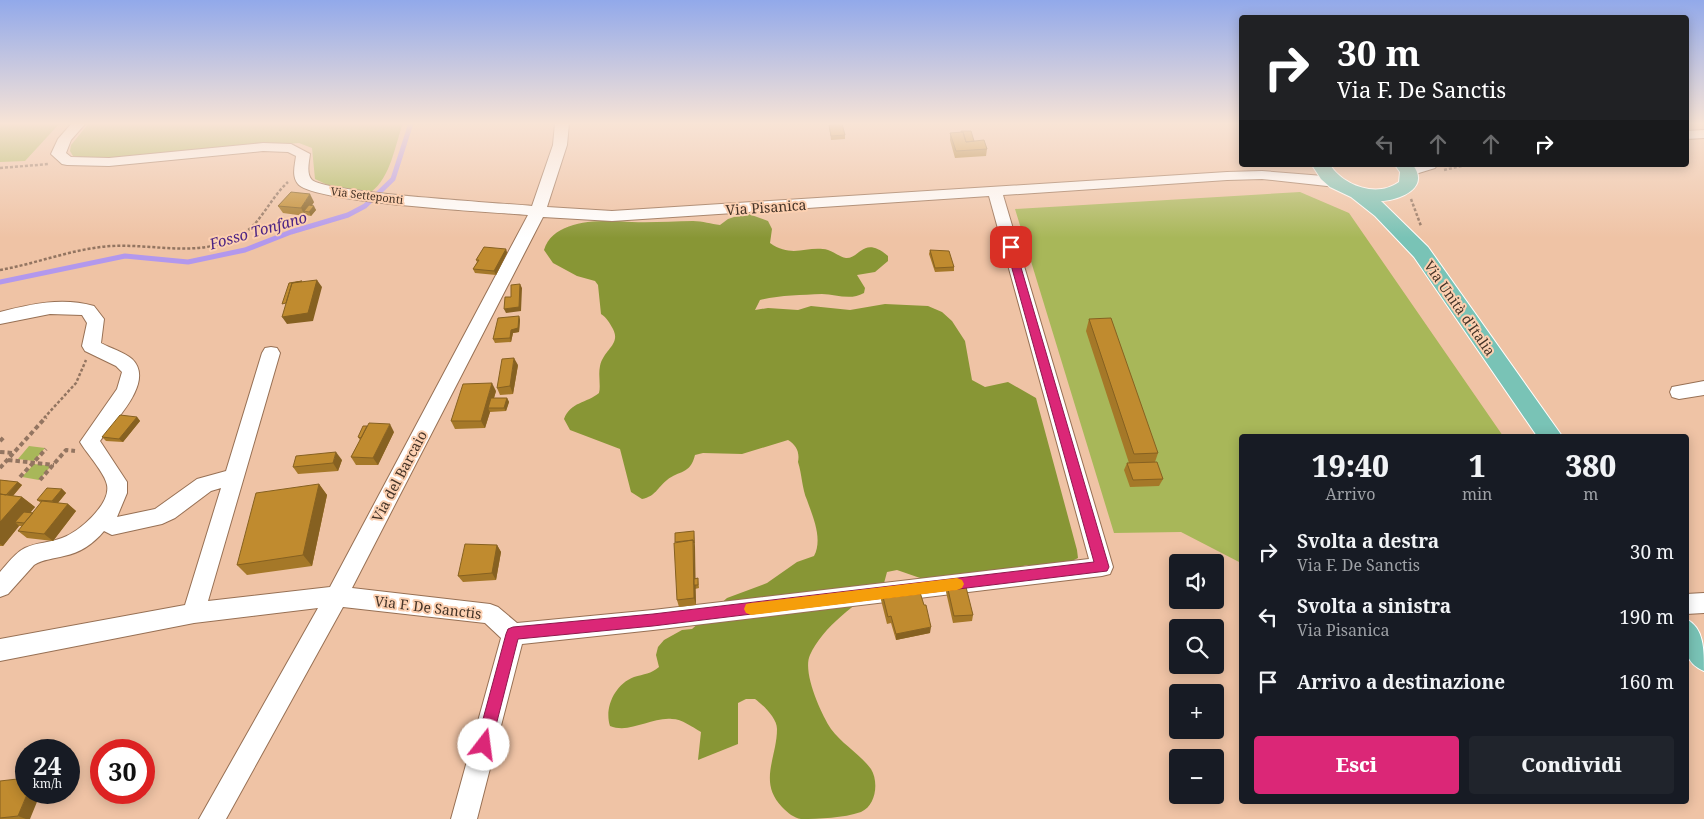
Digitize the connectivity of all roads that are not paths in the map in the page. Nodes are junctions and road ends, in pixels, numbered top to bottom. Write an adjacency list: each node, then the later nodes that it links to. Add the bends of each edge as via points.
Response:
1 (76, 161): 2 (street, Via Setteponti)
2 (117, 161)
3 (302, 161): 13 (street, Via Setteponti, via 304,181 315,188)
4 (555, 161): 13 (street, Via del Barcaio)
5 (1300, 167): 8 (street, Via Pisanica)
6 (1322, 167): 9 (main road, via 1326,175)
7 (1406, 169): 12 (main road, via 1408,184)
8 (1262, 175): 9 (street, Via Pisanica); 11 (street, Via Pisanica)
9 (1336, 182): 10 (main road)
10 (1356, 191): 12 (main road, via 1382,195); 14 (main road, Via Unità d'Italia)
11 (995, 192): 13 (street, Via Pisanica, via 612,216); 22 (street)
12 (1397, 192): 14 (main road, via 1401,214)
13 (538, 212): 24 (street, Via del Barcaio)
14 (1421, 252): 19 (main road, Via Unità d'Italia)
15 (0, 318): 21 (street, via 25,311 84,308 95,319 91,346 125,364 132,377 129,388 93,432 90,442 117,482)
16 (272, 353): 20 (street)
17 (1704, 388): 18 (street)
18 (1679, 392)
19 (1549, 434)
20 (235, 478): 21 (street, via 206,482 169,512 153,519); 27 (street)
21 (109, 521): 23 (street, via 66,547 26,558)
22 (1102, 567): 28 (street)
23 (0, 587)
24 (336, 596): 27 (street); 28 (street, Via F. De Sanctis, via 490,614); 32 (street, Via del Barcaio)
25 (1704, 603): 26 (street)
26 (1689, 604)
27 (194, 613): 30 (street)
28 (513, 634): 33 (street)
29 (1689, 636): 31 (main road)
30 (0, 650)
31 (1704, 657)
32 (212, 819)
33 (464, 819)

